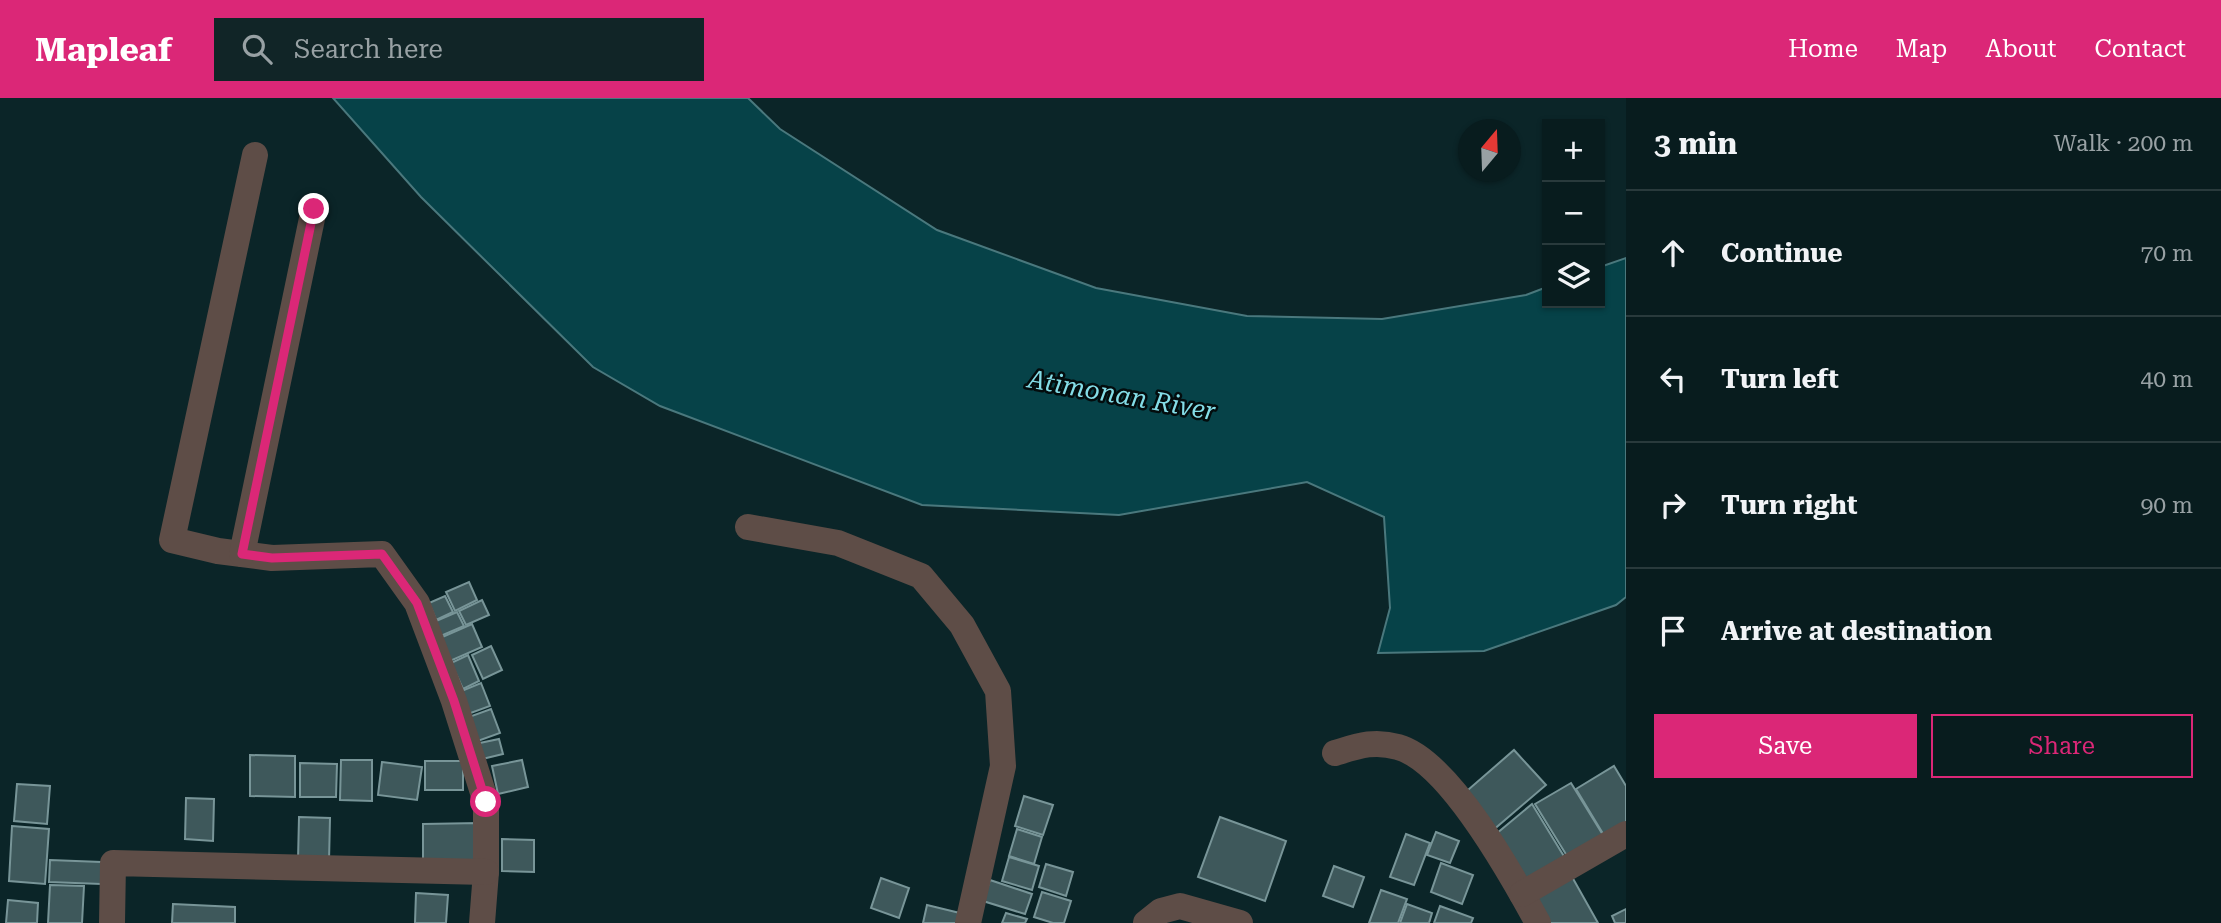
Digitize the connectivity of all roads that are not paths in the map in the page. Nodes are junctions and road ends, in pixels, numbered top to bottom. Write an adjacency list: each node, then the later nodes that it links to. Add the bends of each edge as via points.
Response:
1 (255, 155): 4 (street, via 172,540)
2 (314, 209): 4 (street)
3 (748, 527): 11 (street, via 838,543 921,576 962,625 998,691 1003,766)
4 (242, 554): 7 (street, via 297,558 382,554 417,603 454,701 486,802)
5 (1335, 753): 8 (street, via 1370,743 1400,747 1434,769 1485,832)
6 (1626, 834): 8 (street)
7 (486, 872): 9 (street, via 113,863); 10 (street)
8 (1522, 894): 14 (street)
9 (112, 923)
10 (482, 923)
11 (968, 923)
12 (1146, 923): 13 (street, via 1161,911 1180,906)
13 (1240, 923)
14 (1538, 923)

